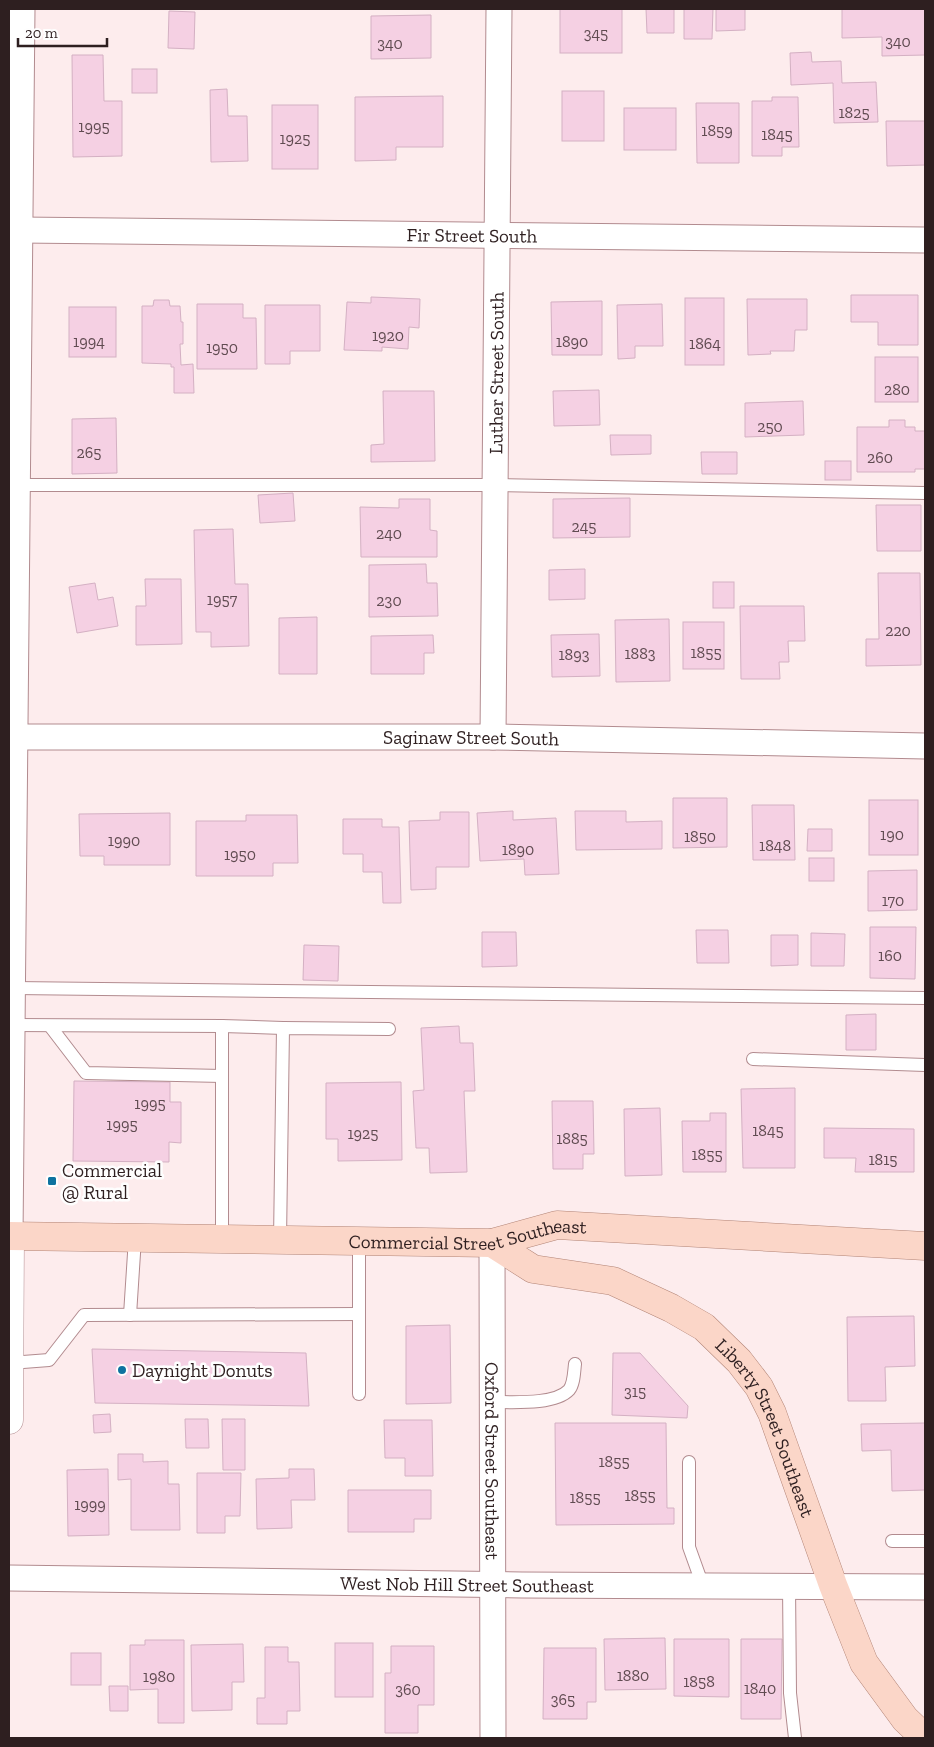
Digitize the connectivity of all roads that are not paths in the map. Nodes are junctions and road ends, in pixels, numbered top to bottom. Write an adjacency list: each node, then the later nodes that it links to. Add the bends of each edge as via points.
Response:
1 (22, 9): 3 (street)
2 (499, 9): 4 (street, Luther Street South)
3 (20, 230): 4 (street, Fir Street South); 6 (street)
4 (496, 234): 5 (street, Fir Street South); 7 (street, Luther Street South)
5 (925, 240)
6 (18, 485): 7 (lane); 9 (street)
7 (494, 485): 8 (lane); 11 (street, Luther Street South)
8 (925, 493)
9 (13, 613): 10 (street)
10 (16, 737): 11 (street, Saginaw Street South); 14 (street)
11 (493, 738): 12 (street, Saginaw Street South)
12 (925, 746)
13 (925, 998): 14 (lane)
14 (12, 1008): 15 (lane); 22 (street)
15 (50, 1026): 16 (lane); 21 (lane, via 86,1074)
16 (222, 1026): 17 (lane); 21 (lane)
17 (283, 1028): 18 (lane); 25 (lane)
18 (389, 1029)
19 (753, 1059): 20 (lane)
20 (925, 1065)
21 (222, 1076): 24 (lane)
22 (10, 1236): 23 (main road, Commercial Street Southeast); 31 (street)
23 (134, 1238): 24 (main road, Commercial Street Southeast); 29 (lane)
24 (222, 1239): 25 (main road, Commercial Street Southeast)
25 (280, 1240): 26 (main road, Commercial Street Southeast)
26 (359, 1241): 27 (main road, Commercial Street Southeast); 30 (lane)
27 (492, 1243): 28 (main road, Commercial Street Southeast, via 557,1225); 34 (street, Oxford Street Southeast); 42 (main road, Liberty Street Southeast, via 533,1269 614,1281 654,1300 704,1327 739,1361 759,1387 772,1414)
28 (925, 1246)
29 (130, 1314): 30 (lane); 31 (lane, via 84,1315 50,1360)
30 (360, 1314): 33 (lane)
31 (10, 1363): 35 (street)
32 (575, 1364): 34 (lane, via 570,1389 560,1396 538,1401)
33 (359, 1394)
34 (493, 1402): 40 (street, Oxford Street Southeast)
35 (9, 1420)
36 (689, 1462): 43 (lane, via 688,1548)
37 (892, 1541): 38 (lane)
38 (925, 1541)
39 (9, 1578): 40 (street, West Nob Hill Street Southeast)
40 (493, 1584): 43 (street, West Nob Hill Street Southeast); 45 (street, Oxford Street Southeast)
41 (789, 1585): 42 (street, West Nob Hill Street Southeast); 43 (street, West Nob Hill Street Southeast); 46 (lane, via 790,1693)
42 (833, 1585): 44 (street, West Nob Hill Street Southeast); 47 (main road, Liberty Street Southeast, via 864,1663 904,1719)
43 (703, 1586)
44 (925, 1587)
45 (493, 1738)
46 (794, 1738)
47 (925, 1738)

